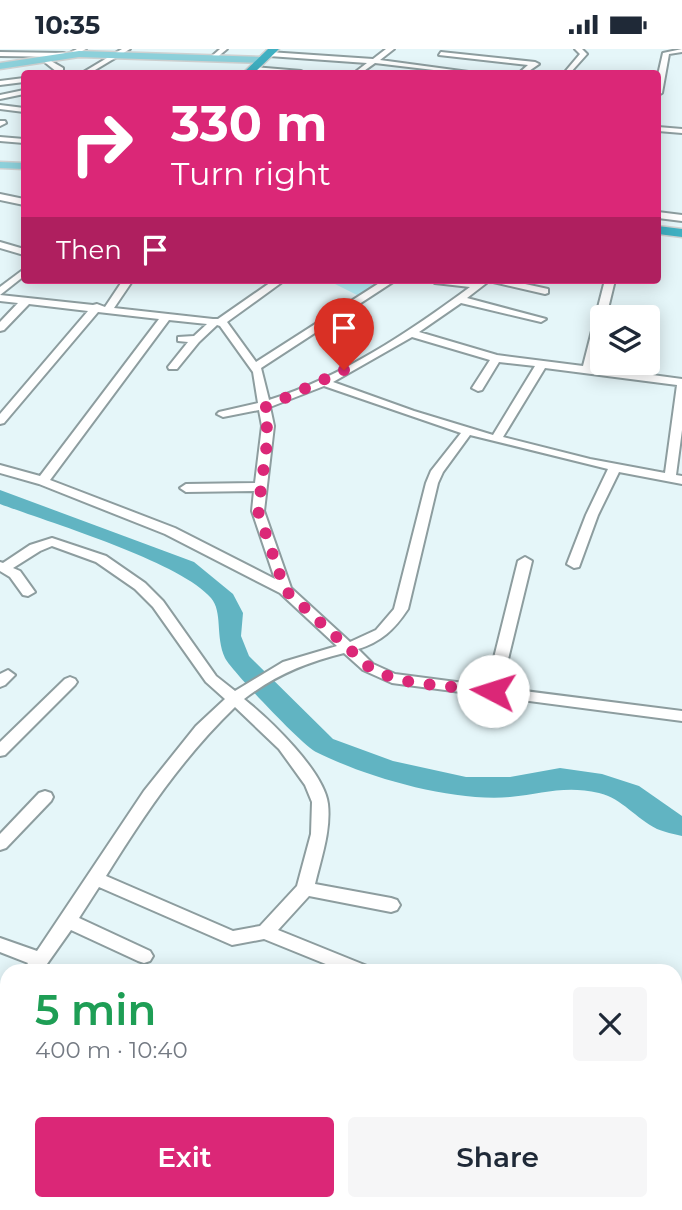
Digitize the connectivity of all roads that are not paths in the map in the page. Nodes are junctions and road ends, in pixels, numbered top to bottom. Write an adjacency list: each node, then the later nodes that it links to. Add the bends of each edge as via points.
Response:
1 (83, 49): 10 (street)
2 (223, 49): 11 (street)
3 (391, 49): 13 (street)
4 (578, 49): 23 (street, via 584,54)
5 (682, 50): 24 (street, via 666,53)
6 (124, 52): 10 (main road); 11 (main road); 17 (street)
7 (444, 52): 15 (street); 22 (street, via 535,64)
8 (0, 54): 10 (street)
9 (269, 54): 11 (main road); 13 (street); 18 (highway)
10 (68, 55): 12 (main road)
11 (213, 58)
12 (44, 59): 14 (main road); 16 (street)
13 (374, 61): 15 (street); 19 (street)
14 (0, 67)
15 (427, 67): 20 (street); 21 (street)
16 (60, 70)
17 (91, 70)
18 (252, 70)
19 (360, 70)
20 (422, 70)
21 (439, 70)
22 (526, 70)
23 (570, 70)
24 (661, 78)
25 (21, 80): 26 (street)
26 (1, 82): 27 (street)
27 (20, 93): 28 (street)
28 (0, 97)
29 (0, 107): 30 (street)
30 (21, 110)
31 (661, 129): 32 (street)
32 (682, 131)
33 (0, 136): 34 (street)
34 (21, 139)
35 (0, 163): 36 (main road)
36 (21, 164)
37 (0, 197): 38 (street)
38 (21, 201)
39 (661, 215): 40 (street)
40 (682, 218)
41 (661, 232): 42 (highway)
42 (682, 235)
43 (0, 245): 44 (street)
44 (21, 251)
45 (21, 275): 53 (street)
46 (124, 284): 56 (street)
47 (274, 284): 59 (street)
48 (385, 284): 67 (street)
49 (478, 284): 54 (street)
50 (512, 284): 52 (street)
51 (609, 284): 68 (street)
52 (545, 291)
53 (0, 295): 55 (street)
54 (458, 299): 58 (street); 61 (street)
55 (27, 300): 56 (street); 60 (street)
56 (103, 308): 57 (street); 74 (street)
57 (167, 315): 59 (street); 80 (street)
58 (541, 319)
59 (218, 321): 63 (street); 67 (street)
60 (0, 328)
61 (411, 333): 64 (street); 69 (street)
62 (182, 339): 63 (street)
63 (195, 340): 66 (street)
64 (496, 358): 65 (street); 71 (street)
65 (542, 363): 68 (street); 76 (street)
66 (173, 367)
67 (255, 367): 72 (street)
68 (587, 370): 70 (street)
69 (322, 383): 72 (street); 75 (street)
70 (682, 383): 79 (street)
71 (478, 388)
72 (264, 408): 73 (street); 81 (street, via 268,435)
73 (223, 414)
74 (0, 421)
75 (467, 432): 76 (street); 88 (street, via 432,483 401,609 374,639)
76 (496, 439): 77 (street)
77 (616, 466): 79 (street); 84 (street)
78 (0, 470): 80 (street)
79 (676, 479)
80 (43, 481): 86 (street, via 170,531)
81 (259, 487): 82 (street); 86 (street, via 260,518)
82 (187, 488)
83 (525, 561): 90 (street)
84 (574, 564)
85 (3, 567): 87 (street); 91 (street, via 50,541 101,559 158,604 211,679)
86 (285, 590): 88 (street)
87 (29, 592)
88 (345, 648): 90 (street, via 392,678); 91 (street, via 295,662)
89 (70, 682): 93 (street)
90 (493, 691): 92 (street)
91 (237, 697): 96 (street, via 161,780); 97 (street, via 284,745 320,802 319,834)
92 (682, 716)
93 (0, 751)
94 (45, 797): 95 (street)
95 (0, 844)
96 (97, 879): 99 (street); 100 (street, via 232,938)
97 (305, 888): 98 (street); 100 (street)
98 (391, 905)
99 (69, 921): 102 (street); 104 (street)
100 (265, 932): 105 (street)
101 (0, 945): 103 (street)
102 (144, 956)
103 (33, 964)
104 (38, 964)
105 (345, 964)

